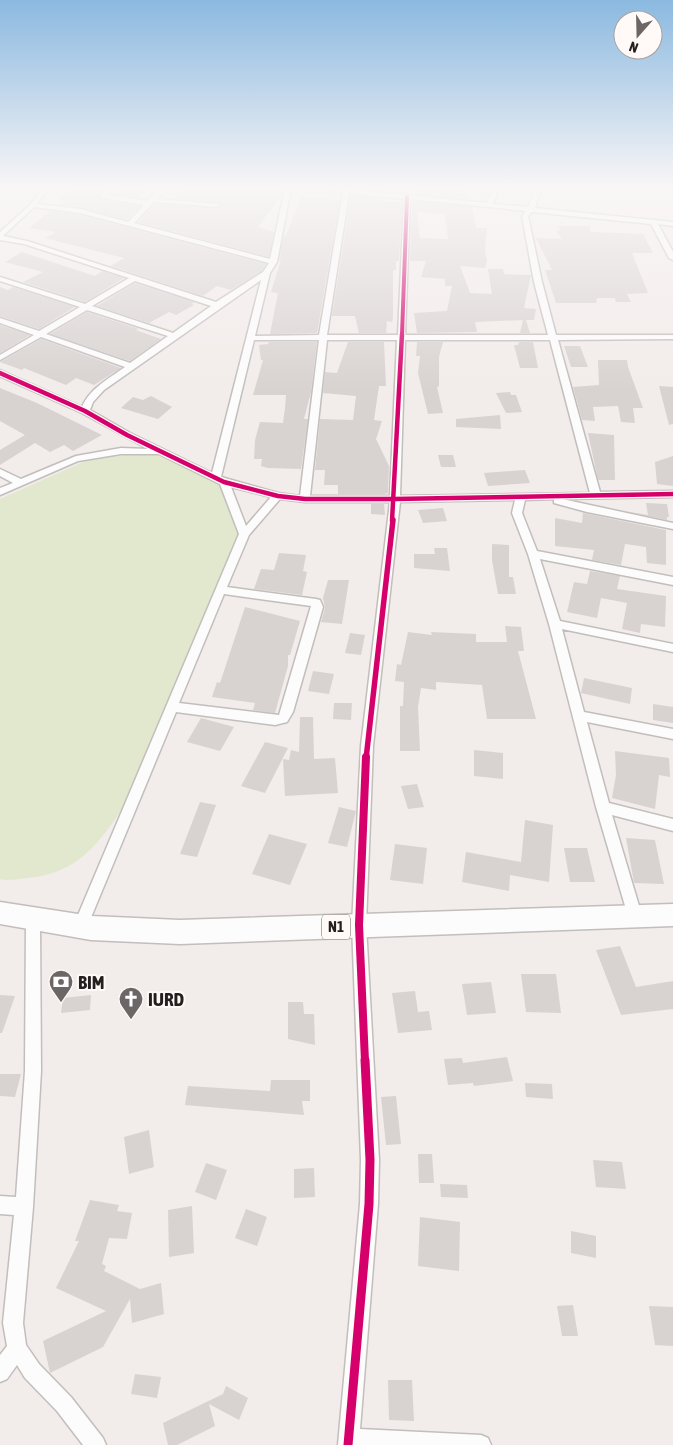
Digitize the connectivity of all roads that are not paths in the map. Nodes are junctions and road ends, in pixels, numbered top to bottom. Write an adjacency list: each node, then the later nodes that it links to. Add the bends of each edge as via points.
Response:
1 (64, 255): 10 (street)
2 (248, 255): 7 (street)
3 (274, 255): 7 (street)
4 (336, 255): 16 (street)
5 (404, 255): 17 (street)
6 (532, 255): 18 (street)
7 (273, 262): 8 (street)
8 (266, 273): 11 (street); 20 (street)
9 (0, 279): 12 (street)
10 (133, 279): 11 (street); 12 (street)
11 (216, 305): 15 (street)
12 (85, 308): 14 (street); 15 (street)
13 (0, 320): 14 (street)
14 (40, 334): 21 (street); 22 (street)
15 (175, 336): 22 (street)
16 (323, 337): 17 (street); 20 (street); 38 (street)
17 (401, 337): 18 (street); 39 (street)
18 (554, 337): 19 (street); 34 (street)
19 (673, 337)
20 (250, 338): 29 (street)
21 (0, 358)
22 (133, 367): 24 (street, via 94,394)
23 (0, 373): 24 (street)
24 (85, 411): 25 (street)
25 (127, 435): 26 (street); 27 (street)
26 (120, 451): 27 (street); 30 (street, via 76,459)
27 (162, 452): 29 (street)
28 (0, 472): 30 (street)
29 (220, 480): 33 (street); 42 (street)
30 (20, 482): 31 (street)
31 (0, 492)
32 (673, 494): 34 (street)
33 (278, 496): 38 (street); 42 (street)
34 (596, 496): 36 (street)
35 (521, 497): 36 (street); 37 (street); 40 (street)
36 (545, 497): 41 (street)
37 (491, 498): 39 (street); 40 (street)
38 (305, 499): 39 (street)
39 (395, 499): 57 (street, via 367,746)
40 (517, 513): 43 (street)
41 (673, 526)
42 (244, 534): 45 (street)
43 (533, 554): 44 (street); 46 (street)
44 (673, 580)
45 (221, 590): 48 (street); 48 (street, via 316,603 286,712 283,719 275,720)
46 (555, 624): 47 (street); 49 (street)
47 (673, 648)
48 (172, 707): 58 (street)
49 (580, 716): 50 (street); 51 (street)
50 (673, 734)
51 (603, 807): 52 (street); 55 (street)
52 (673, 825)
53 (0, 913): 56 (highway, N1)
54 (673, 915): 55 (highway, N1)
55 (635, 916): 57 (highway, N1)
56 (33, 921): 58 (highway, N1); 60 (street, via 33,1072)
57 (359, 925): 58 (highway, N1, via 182,934); 63 (street, via 370,1160)
58 (80, 928)
59 (0, 1205): 60 (street)
60 (24, 1207): 61 (street, via 13,1323)
61 (16, 1348): 62 (street); 64 (street)
62 (0, 1372)
63 (348, 1442): 65 (street)
64 (96, 1445)
65 (481, 1445)

